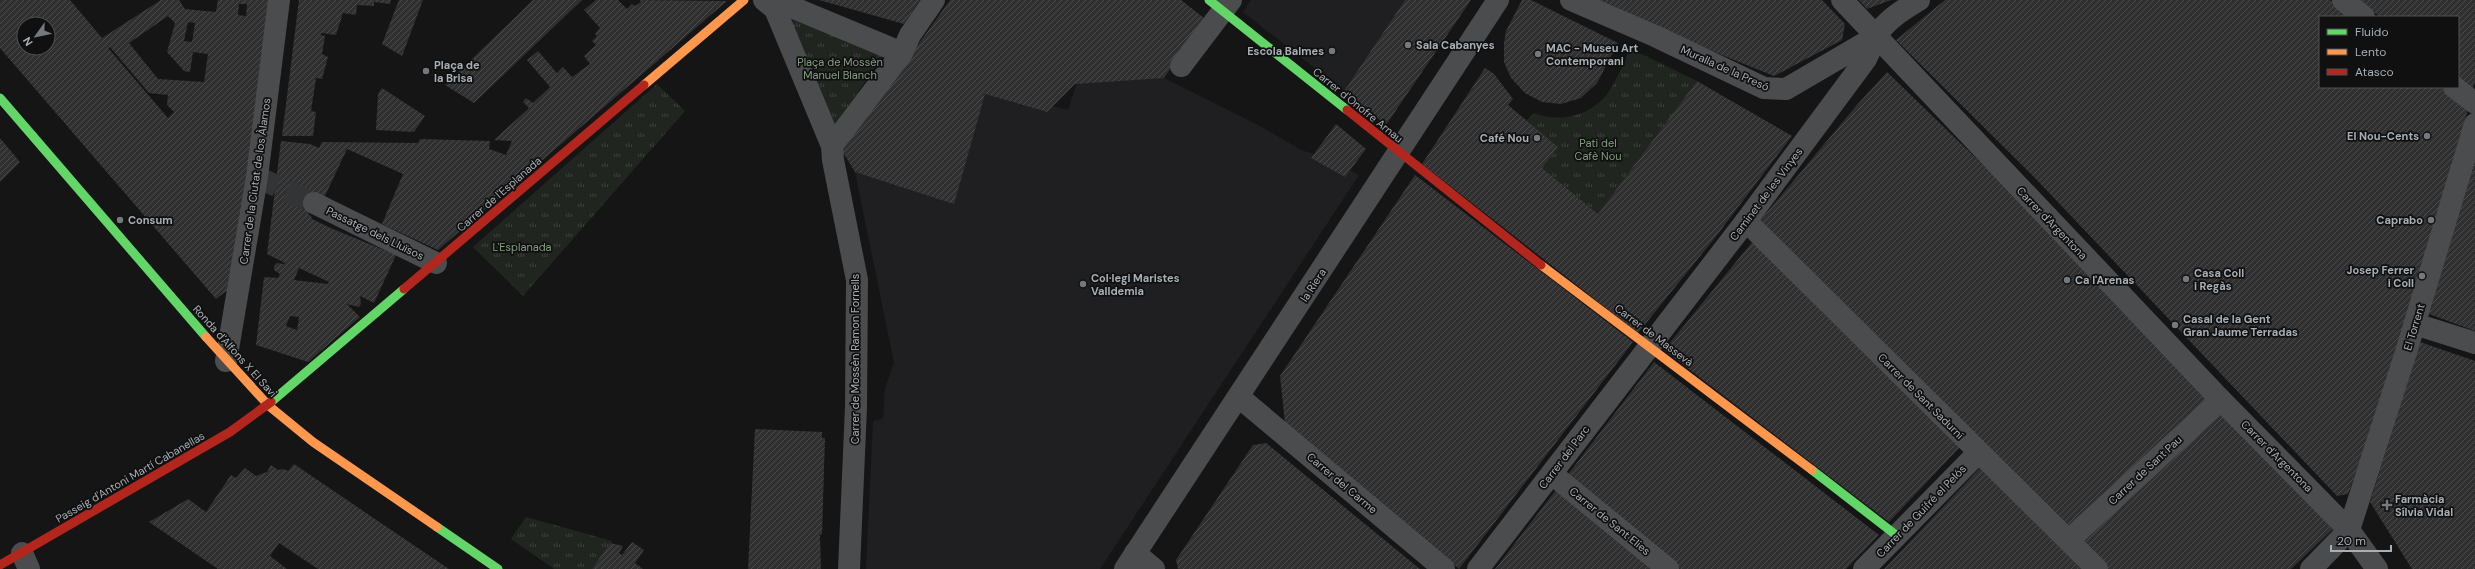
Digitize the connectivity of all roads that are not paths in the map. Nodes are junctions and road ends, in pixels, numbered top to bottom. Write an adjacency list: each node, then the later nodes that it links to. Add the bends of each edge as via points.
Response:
1 (280, 0): 28 (street, Carrer de la Ciutat de los Àlamos, via 257,177)
2 (744, 0): 24 (street, Carrer de l'Esplanada)
3 (764, 0): 20 (street, Carrer de Mossèn Ramon Fornells, via 775,9)
4 (775, 0): 14 (street)
5 (934, 0): 14 (street, via 910,35)
6 (1498, 0): 21 (street, la Riera)
7 (1571, 0): 13 (street, Muralla de la Presó, via 1655,36 1764,88 1775,90 1786,89)
8 (1842, 0): 13 (street, Carrer d'Argentona)
9 (1920, 0): 13 (street, via 1894,15)
10 (2343, 0): 12 (street)
11 (1221, 4): 15 (street); 21 (street, Carrer d'Onofre Arnau)
12 (2363, 16)
13 (1875, 37): 23 (street, Caminet de les Vinyes, via 1866,59); 30 (street, Carrer d'Argentona)
14 (902, 53): 20 (street)
15 (1181, 66)
16 (2455, 88): 18 (street)
17 (0, 98): 28 (street, Ronda d'Alfons X El Savi)
18 (2475, 103)
19 (2475, 124): 25 (street, El Torrent)
20 (832, 146): 41 (street, Carrer de Mossèn Ramon Fornells, via 832,160 857,280 856,407)
21 (1399, 153): 27 (street, Carrer de Massevà, via 1519,249); 29 (street, la Riera)
22 (314, 204): 24 (street, Passatge dels Lluïsos)
23 (1746, 221): 27 (street, Caminet de les Vinyes); 32 (street, Carrer de Sant Sadurní)
24 (436, 263): 31 (street, Carrer de l'Esplanada)
25 (2415, 324): 26 (street); 34 (street, El Torrent)
26 (2475, 344)
27 (1649, 345): 33 (street, Carrer del Parc); 35 (street, Carrer de Massevà)
28 (226, 361): 31 (street, Ronda d'Alfons X El Savi)
29 (1240, 397): 38 (street, la Riera); 43 (street, Carrer del Carme)
30 (2221, 400): 34 (street, Carrer d'Argentona); 36 (street, Carrer de Sant Pau)
31 (269, 406): 37 (street, Passeig d'Antoni Martí Cabanellas); 40 (street, Ronda d'Alfons X El Savi, via 313,442)
32 (1978, 453): 35 (street, Carrer de Guifré el Pelós); 36 (street, Carrer de Sant Sadurní)
33 (1552, 474): 44 (street, Carrer del Parc); 45 (street, Carrer de Sant Elies)
34 (2349, 530): 48 (street); 49 (street, Carrer d'Argentona)
35 (1896, 535): 46 (street, Carrer de Guifré el Pelós)
36 (2068, 540): 47 (street, Carrer de Sant Sadurní)
37 (25, 561): 39 (street, Passeig d'Antoni Martí Cabanellas)
38 (1130, 561): 42 (street)
39 (0, 565)
40 (498, 569)
41 (849, 569)
42 (1154, 569)
43 (1444, 569)
44 (1478, 569)
45 (1668, 569)
46 (1864, 569)
47 (2097, 569)
48 (2311, 569)
49 (2377, 569)

